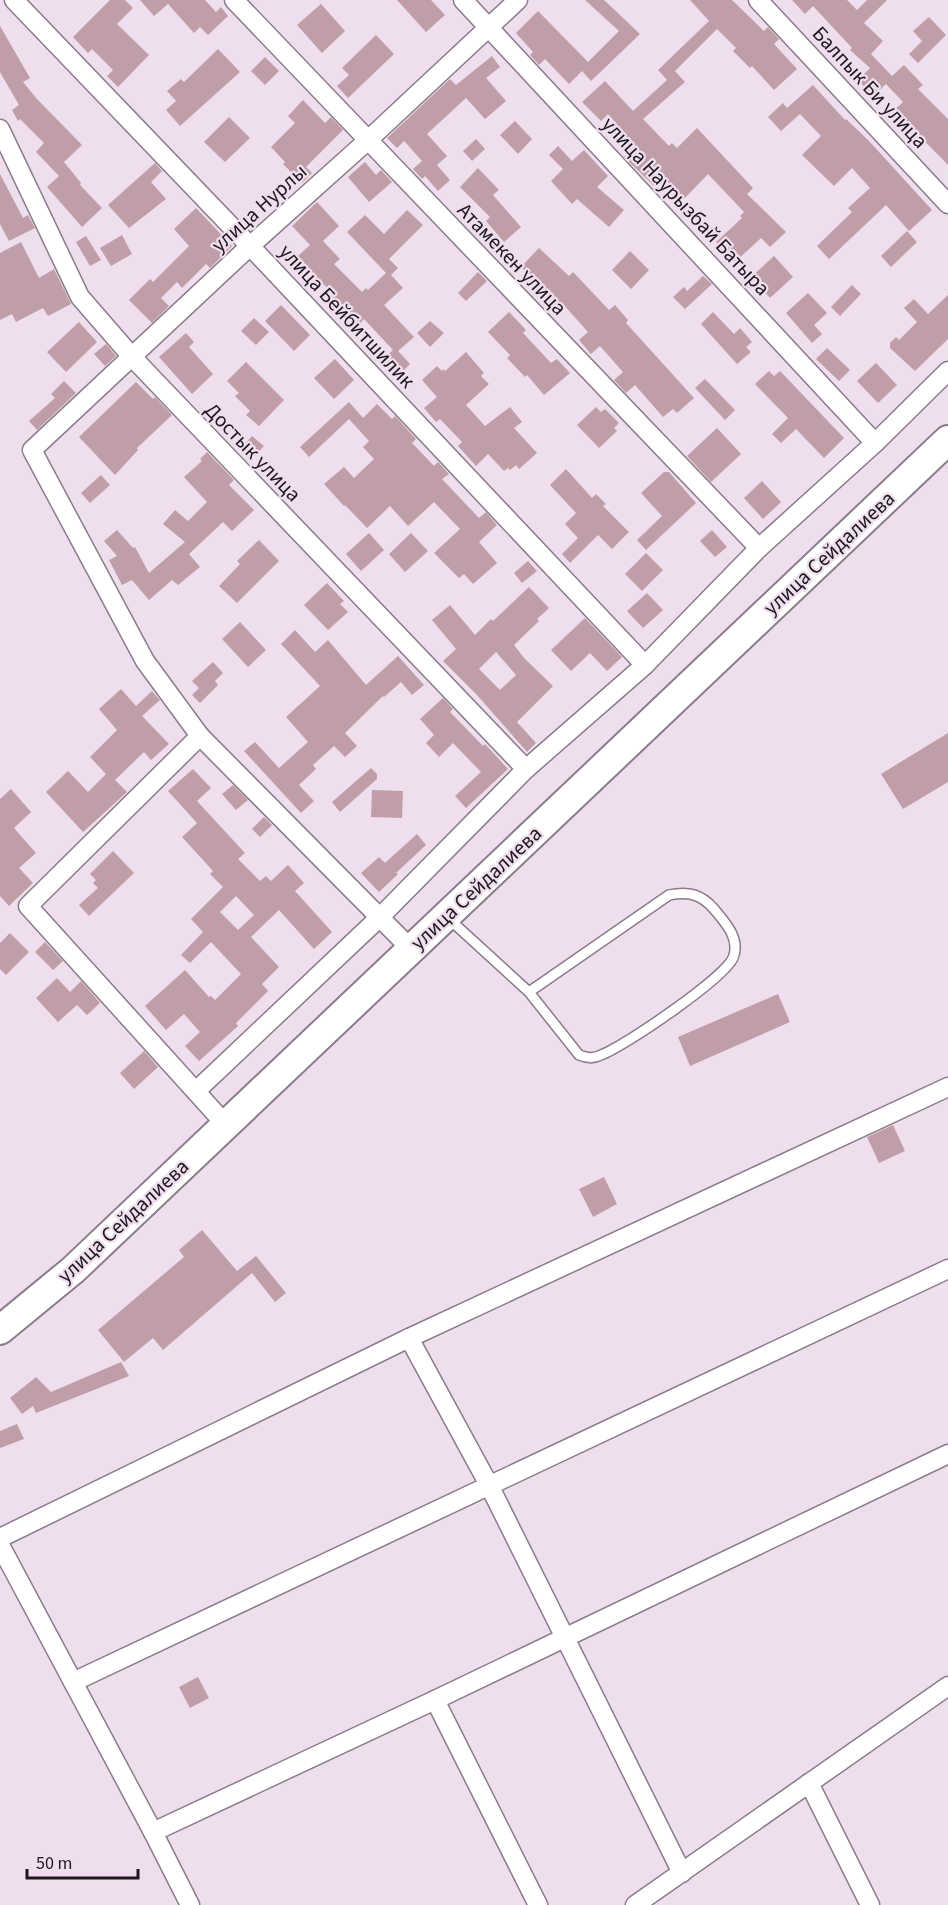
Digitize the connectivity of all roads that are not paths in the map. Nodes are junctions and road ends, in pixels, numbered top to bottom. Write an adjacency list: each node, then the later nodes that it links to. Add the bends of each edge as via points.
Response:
1 (14, 0): 10 (street, улица Бейбитшилик)
2 (234, 0): 8 (street, Атамекен улица)
3 (463, 0): 6 (street, улица Наурызбай Батыра)
4 (518, 0): 6 (street, улица Нурлы)
5 (758, 0): 9 (street, Балпык Би улица)
6 (489, 27): 8 (street, улица Нурлы); 14 (street, улица Наурызбай Батыра)
7 (0, 129): 11 (street, Достык улица, via 80,297)
8 (367, 141): 10 (street, улица Нурлы); 15 (street, Атамекен улица)
9 (948, 204)
10 (250, 246): 11 (street, улица Нурлы); 16 (street, улица Бейбитшилик)
11 (133, 358): 17 (street, улица Нурлы, via 32,450 145,661); 18 (street, Достык улица)
12 (948, 371): 14 (street)
13 (948, 440): 19 (main road, улица Сейдалиева)
14 (875, 443): 15 (street)
15 (759, 548): 16 (street)
16 (645, 665): 18 (street)
17 (200, 736): 20 (street); 24 (street, via 28,906)
18 (526, 769): 20 (street)
19 (446, 916): 21 (main road, улица Сейдалиева); 22 (lane)
20 (380, 917): 21 (street); 24 (street)
21 (411, 949): 25 (main road, улица Сейдалиева)
22 (529, 992): 22 (lane, via 579,1055 599,1056 621,1046 722,972 733,957 731,930 707,901 695,894 669,895)
23 (948, 1087): 28 (street)
24 (195, 1091): 25 (street)
25 (226, 1125): 27 (main road, улица Сейдалиева, via 73,1270)
26 (948, 1269): 30 (street)
27 (0, 1330)
28 (409, 1338): 30 (street); 31 (street)
29 (948, 1454): 33 (street)
30 (489, 1485): 33 (street); 34 (street)
31 (0, 1538)
32 (0, 1545): 34 (street)
33 (564, 1636): 36 (street); 39 (street)
34 (73, 1682): 38 (street)
35 (948, 1686): 37 (street)
36 (435, 1700): 38 (street); 41 (street)
37 (809, 1783): 39 (street); 43 (street)
38 (153, 1833): 40 (street)
39 (682, 1873): 42 (street)
40 (190, 1905)
41 (538, 1905)
42 (635, 1905)
43 (870, 1905)

